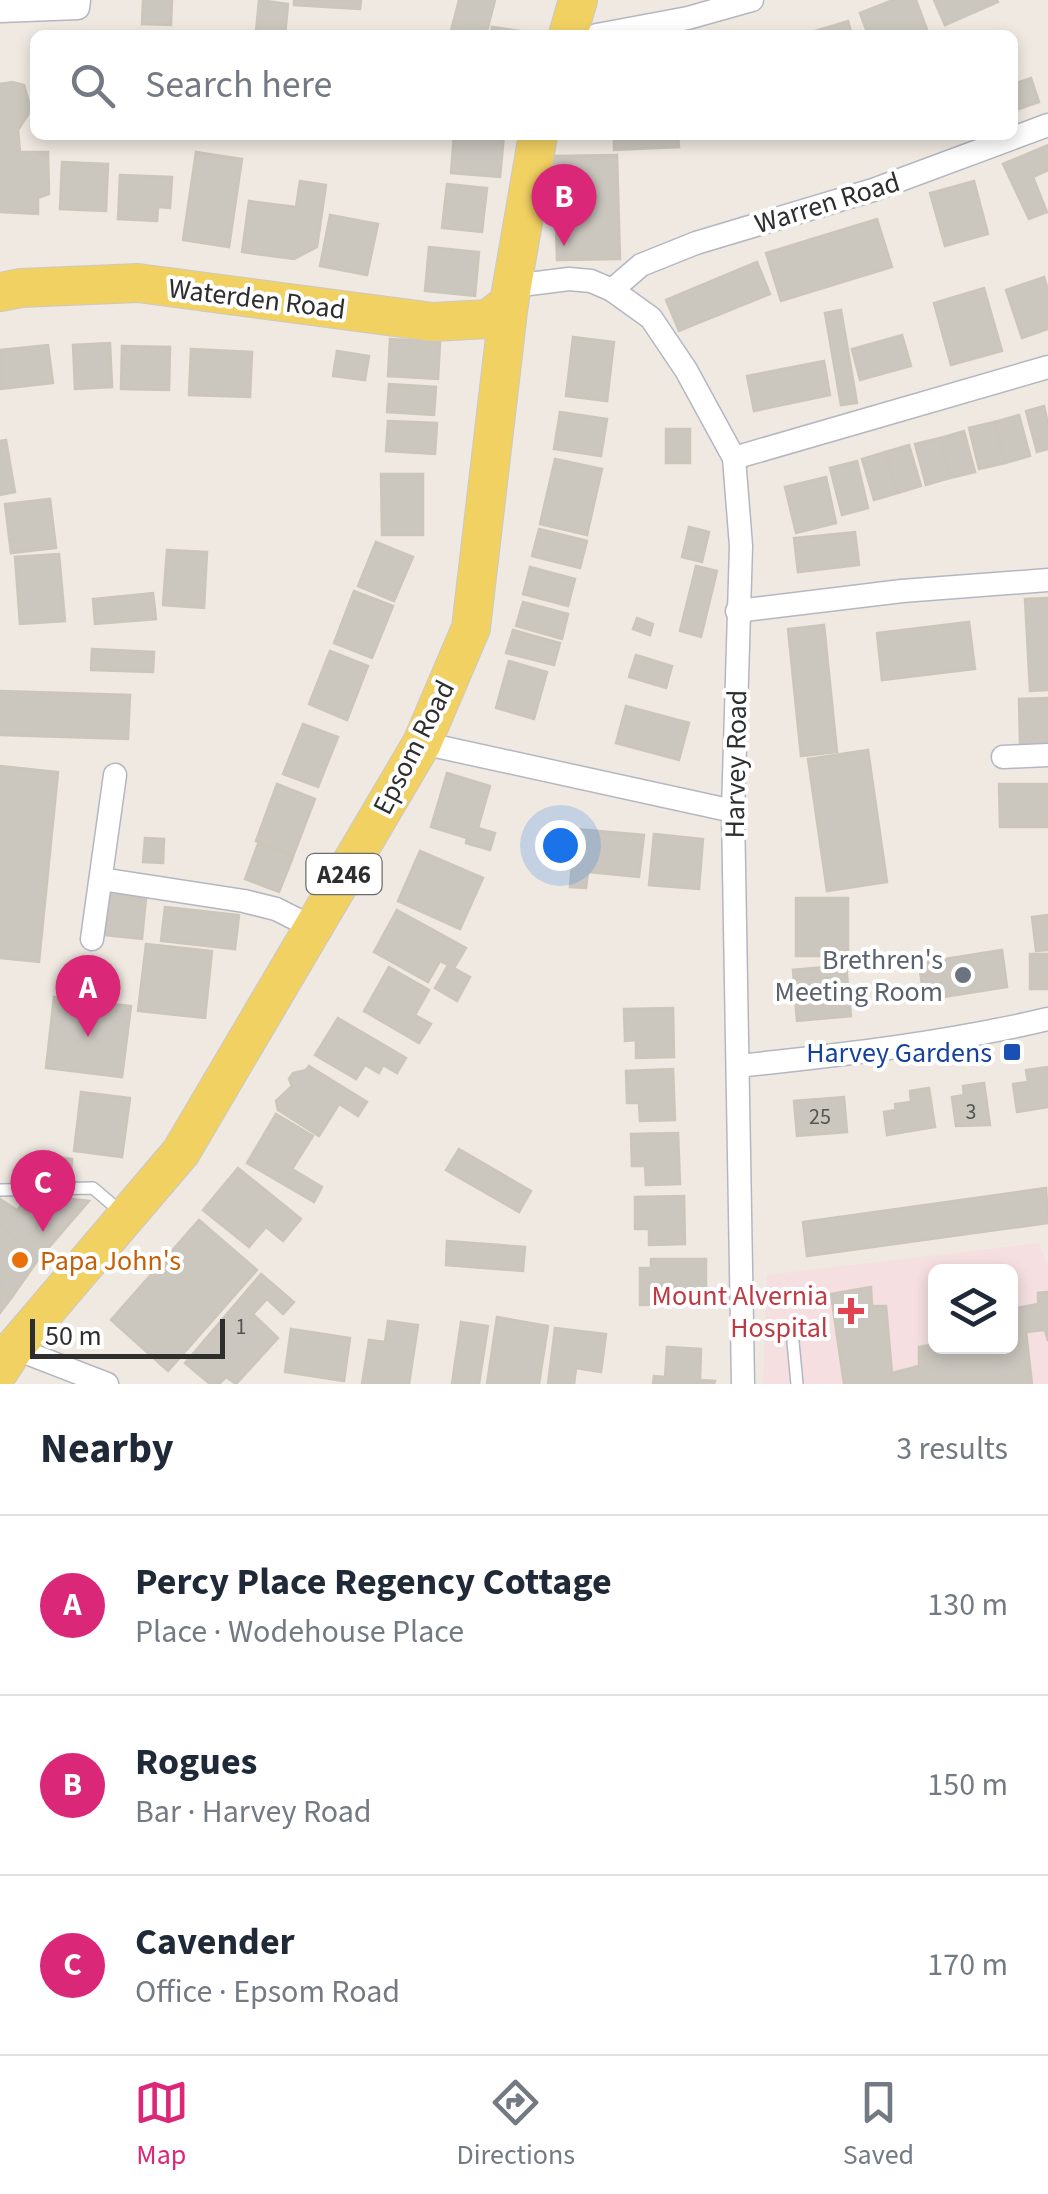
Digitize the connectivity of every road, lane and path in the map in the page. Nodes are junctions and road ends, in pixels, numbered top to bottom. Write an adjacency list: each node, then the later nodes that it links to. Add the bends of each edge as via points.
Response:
1 (78, 0): 3 (street, via 78,8)
2 (752, 0): 4 (street, via 688,18)
3 (0, 11)
4 (578, 27)
5 (1048, 125): 6 (street, Warren Road)
6 (1018, 136)
7 (537, 140): 11 (main road, Epsom Road / A246)
8 (1008, 140): 9 (street, Warren Road, via 873,190 696,242 641,265)
9 (612, 290): 11 (street, Harvey Road, via 591,280 568,280); 13 (street, Harvey Road, via 651,318)
10 (0, 292): 11 (main road, Waterden Road, via 138,283 433,322 488,319)
11 (511, 295): 16 (main road, Epsom Road / A246, via 471,628)
12 (1048, 367): 13 (street)
13 (734, 458): 15 (street, Harvey Road, via 741,546)
14 (1048, 580): 15 (street)
15 (737, 611): 20 (street, Harvey Road)
16 (422, 742): 20 (street); 22 (main road, Epsom Road / A246)
17 (1048, 755): 18 (street)
18 (1003, 757)
19 (115, 775): 21 (street)
20 (733, 811): 25 (street, Harvey Road)
21 (101, 879): 22 (street, via 276,908); 23 (street)
22 (312, 926): 27 (main road, Epsom Road / A246, via 182,1152)
23 (92, 938)
24 (1048, 1018): 25 (street, via 941,1041)
25 (738, 1066): 31 (street, Harvey Road)
26 (0, 1190): 27 (lane, via 93,1188)
27 (126, 1217): 29 (main road, Epsom Road / A246)
28 (793, 1342): 32 (lane)
29 (7, 1359): 30 (street)
30 (108, 1384)
31 (742, 1384)
32 (797, 1384)

